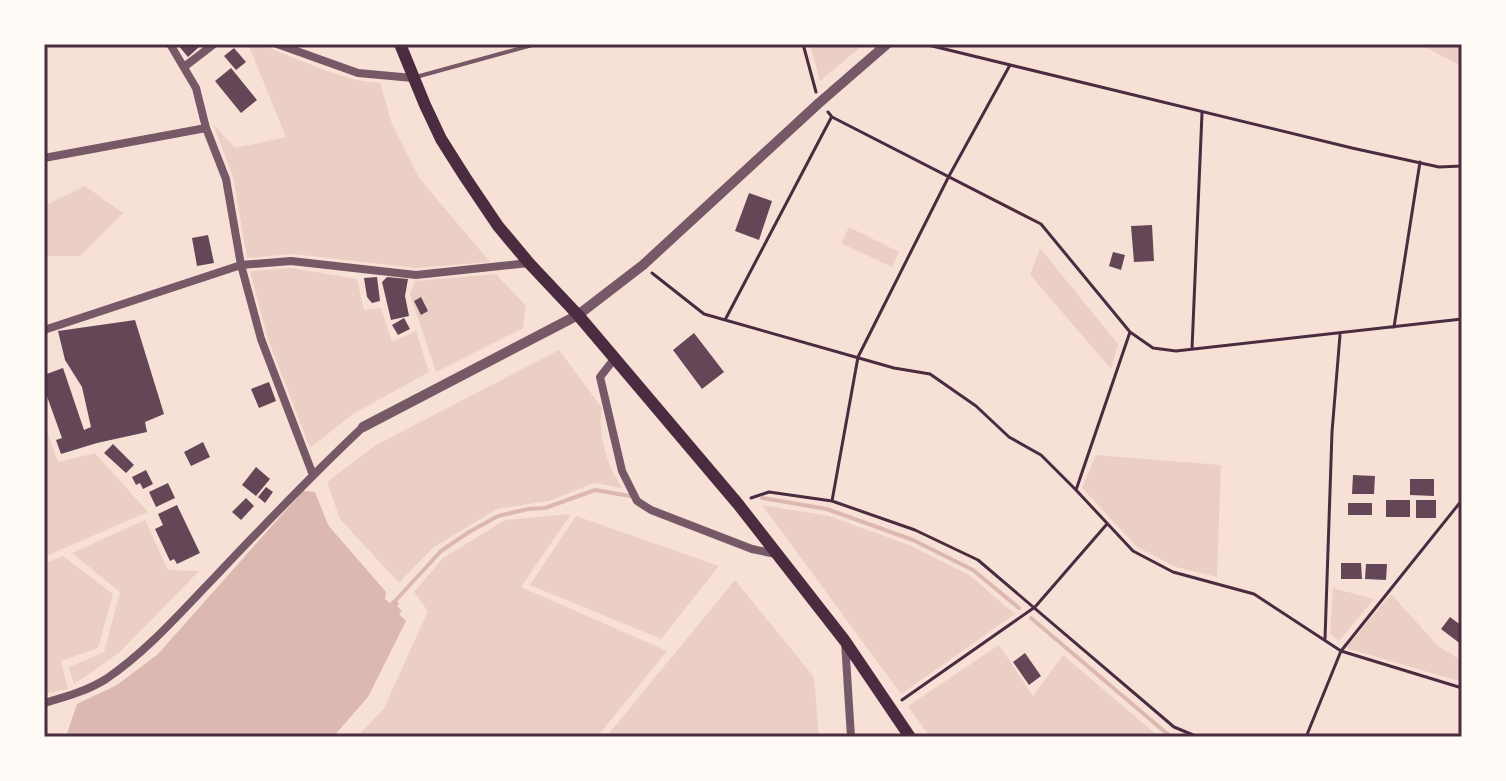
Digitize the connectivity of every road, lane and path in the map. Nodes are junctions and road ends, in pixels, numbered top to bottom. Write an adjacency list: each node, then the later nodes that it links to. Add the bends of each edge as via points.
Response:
1 (170, 44): 10 (street)
2 (214, 44): 10 (street)
3 (277, 44): 11 (street, via 358,73)
4 (400, 44): 11 (main road)
5 (536, 44): 11 (lane)
6 (803, 44): 12 (path)
7 (887, 44): 12 (street)
8 (924, 44): 9 (path)
9 (1010, 65): 13 (path); 19 (path)
10 (184, 67): 15 (street, via 196,88)
11 (413, 78): 20 (main road, via 441,139)
12 (819, 103): 14 (path); 22 (street)
13 (1202, 112): 17 (path); 30 (path)
14 (832, 117): 19 (path); 25 (path)
15 (206, 128): 16 (street); 21 (street, via 226,179)
16 (44, 158)
17 (1420, 162): 18 (path); 26 (path)
18 (1462, 166)
19 (949, 176): 28 (path, via 1041,224); 31 (path)
20 (529, 263): 21 (street, via 416,275 291,261); 23 (main road)
21 (241, 265): 27 (street); 34 (street, via 261,339)
22 (643, 265): 23 (street); 25 (path, via 704,314)
23 (578, 315): 32 (main road); 33 (street)
24 (1462, 319): 26 (path)
25 (725, 320): 31 (path)
26 (1394, 327): 29 (path)
27 (44, 330)
28 (1130, 332): 30 (path, via 1153,348); 35 (path)
29 (1340, 334): 30 (path); 42 (path)
30 (1192, 349)
31 (858, 357): 35 (path, via 930,374 1009,437 1041,455); 37 (path)
32 (615, 358): 38 (main road); 40 (street, via 600,377 622,471 637,501 704,531)
33 (363, 427): 34 (street)
34 (313, 475): 46 (street, via 129,662 103,681)
35 (1076, 490): 39 (path)
36 (1462, 500): 44 (path)
37 (832, 501): 38 (path, via 769,492); 41 (path, via 915,530 978,560)
38 (738, 504): 40 (main road)
39 (1107, 524): 41 (path); 42 (path, via 1133,551 1173,572 1254,594)
40 (776, 554): 43 (main road)
41 (1035, 607): 47 (path); 50 (path, via 1174,727)
42 (1325, 639): 44 (path)
43 (845, 641): 47 (main road); 48 (street)
44 (1341, 651): 45 (path); 51 (path)
45 (1462, 688)
46 (44, 703)
47 (890, 709): 49 (main road)
48 (851, 737)
49 (910, 737)
50 (1198, 737)
51 (1306, 737)

